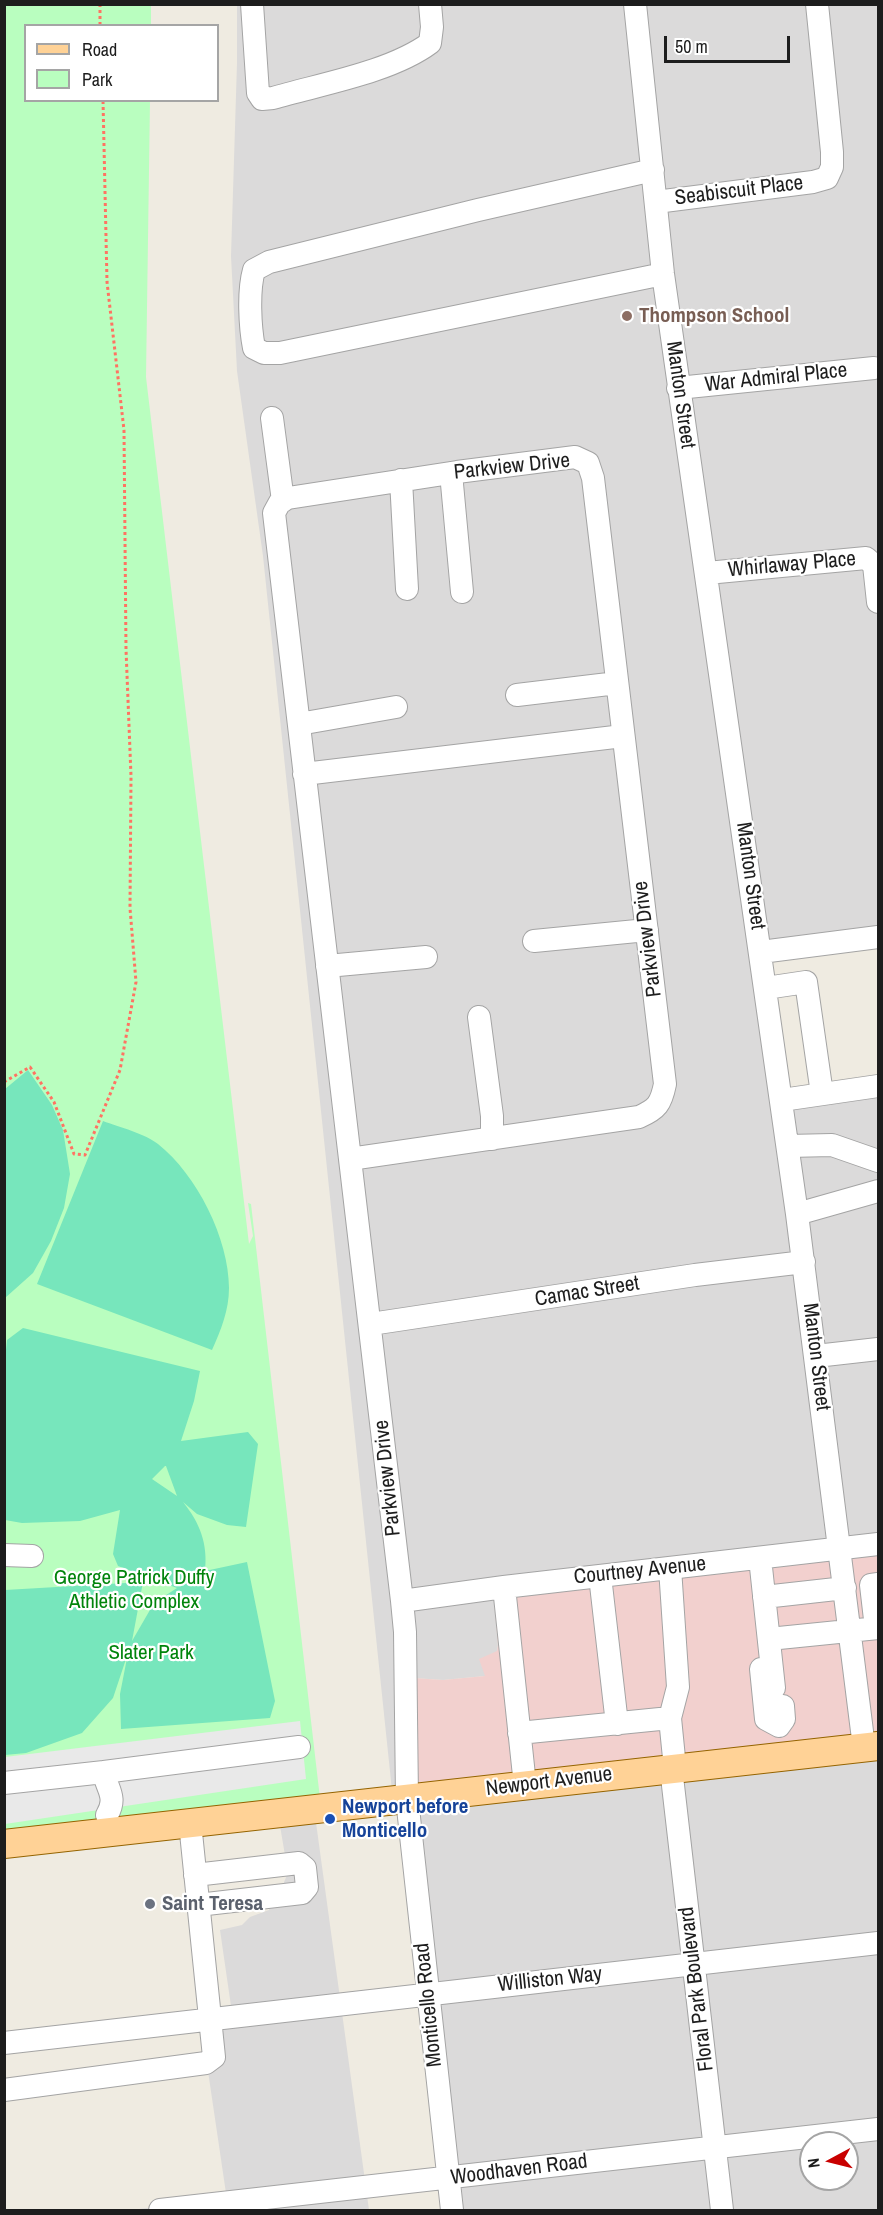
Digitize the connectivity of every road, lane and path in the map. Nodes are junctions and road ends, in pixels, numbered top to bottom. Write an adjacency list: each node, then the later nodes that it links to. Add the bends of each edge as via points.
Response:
1 (100, 4): 6 (path)
2 (252, 4): 3 (street, via 258,93 262,99 414,55 430,43)
3 (430, 4)
4 (634, 4): 8 (street, Manton Street)
5 (817, 4): 9 (street, Seabiscuit Place, via 832,152 832,167 826,178)
6 (100, 24)
7 (103, 102): 35 (path, via 107,282 124,430 130,908 136,982 120,1070 85,1155 74,1154 54,1102 30,1067)
8 (653, 170): 9 (street, Manton Street); 10 (street, via 269,262 254,270 251,280 252,337 254,348 264,353 280,353)
9 (656, 202): 10 (street, Manton Street)
10 (663, 274): 12 (street, Manton Street)
11 (874, 368): 12 (street, War Admiral Place)
12 (678, 388): 17 (street, Manton Street)
13 (272, 418): 16 (street)
14 (451, 473): 15 (street, Parkview Drive); 19 (street); 21 (street, Parkview Drive, via 575,457 588,463)
15 (401, 480): 16 (street, Parkview Drive); 18 (street)
16 (283, 501): 24 (street, Parkview Drive, via 274,513)
17 (706, 573): 20 (street, Whirlaway Place, via 866,558 874,566); 30 (street, Manton Street)
18 (407, 590)
19 (462, 592)
20 (879, 602)
21 (617, 683): 22 (street); 25 (street, Parkview Drive)
22 (517, 695)
23 (396, 706): 24 (street)
24 (299, 724): 26 (street, Parkview Drive)
25 (623, 736): 26 (street); 27 (street, Parkview Drive)
26 (304, 774): 32 (street, Parkview Drive)
27 (647, 930): 29 (street); 39 (street, Parkview Drive, via 666,1084 654,1110 639,1117)
28 (879, 937): 30 (street)
29 (534, 941)
30 (761, 952): 33 (street, Manton Street)
31 (426, 957): 32 (street)
32 (327, 966): 41 (street, Parkview Drive)
33 (766, 988): 37 (street, via 806,982); 38 (street, Manton Street)
34 (479, 1017): 39 (street)
35 (4, 1082)
36 (879, 1086): 37 (street)
37 (822, 1094): 38 (street)
38 (782, 1100): 40 (street, Manton Street)
39 (492, 1139): 41 (street, Parkview Drive)
40 (788, 1146): 42 (street, via 832,1145); 44 (street, Manton Street)
41 (350, 1159): 46 (street, Parkview Drive)
42 (879, 1161)
43 (879, 1191): 44 (street)
44 (797, 1214): 45 (street, Manton Street)
45 (804, 1262): 46 (street, Camac Street); 48 (street, Manton Street)
46 (370, 1324): 60 (street, Parkview Drive)
47 (879, 1349): 48 (street)
48 (816, 1356): 50 (street, Manton Street)
49 (879, 1544): 50 (street, Courtney Avenue)
50 (840, 1548): 53 (street, Courtney Avenue); 58 (street, Manton Street)
51 (4, 1555): 52 (street)
52 (32, 1556)
53 (760, 1558): 54 (street, Courtney Avenue); 59 (street)
54 (670, 1568): 55 (street, Courtney Avenue); 65 (street, via 678,1687)
55 (600, 1576): 57 (street, Courtney Avenue); 66 (street)
56 (879, 1584): 61 (street, via 871,1585)
57 (504, 1587): 60 (street, Courtney Avenue); 67 (street)
58 (845, 1588): 59 (street); 62 (street, Manton Street)
59 (764, 1597): 63 (street)
60 (402, 1601): 75 (street, Parkview Drive)
61 (877, 1628): 62 (street)
62 (850, 1632): 63 (street); 68 (street, Manton Street)
63 (769, 1646): 64 (street); 64 (street, via 760,1665 766,1719)
64 (779, 1702): 70 (street)
65 (670, 1718): 66 (street); 71 (street, Floral Park Boulevard)
66 (617, 1724): 67 (street)
67 (519, 1733): 74 (street)
68 (872, 1747): 70 (main road, Newport Avenue)
69 (299, 1748): 72 (street)
70 (782, 1756): 71 (main road, Newport Avenue)
71 (673, 1768): 74 (main road, Newport Avenue); 82 (street, Floral Park Boulevard)
72 (104, 1776): 73 (street); 77 (street, via 100,1788)
73 (4, 1783)
74 (525, 1785): 75 (main road, Newport Avenue)
75 (407, 1799): 76 (main road, Newport Avenue); 83 (street, Monticello Road)
76 (190, 1823): 77 (main road, Newport Avenue); 79 (street)
77 (108, 1824): 78 (main road, Newport Avenue)
78 (4, 1845)
79 (195, 1875): 80 (street); 80 (street, via 299,1863 305,1868 307,1887 302,1893)
80 (198, 1905): 84 (street)
81 (879, 1942): 82 (street, Williston Way)
82 (694, 1965): 83 (street, Williston Way); 88 (street, Floral Park Boulevard)
83 (428, 1993): 84 (street, Williston Way); 89 (street, Monticello Road)
84 (216, 2019): 85 (street, Williston Way); 86 (street, via 214,2057 206,2063)
85 (4, 2043)
86 (4, 2090)
87 (879, 2129): 88 (street, Woodhaven Road)
88 (715, 2147): 89 (street, Woodhaven Road); 92 (street, Floral Park Boulevard)
89 (448, 2178): 90 (street, Woodhaven Road); 91 (street, Monticello Road)
90 (160, 2211)
91 (452, 2211)
92 (722, 2211)

